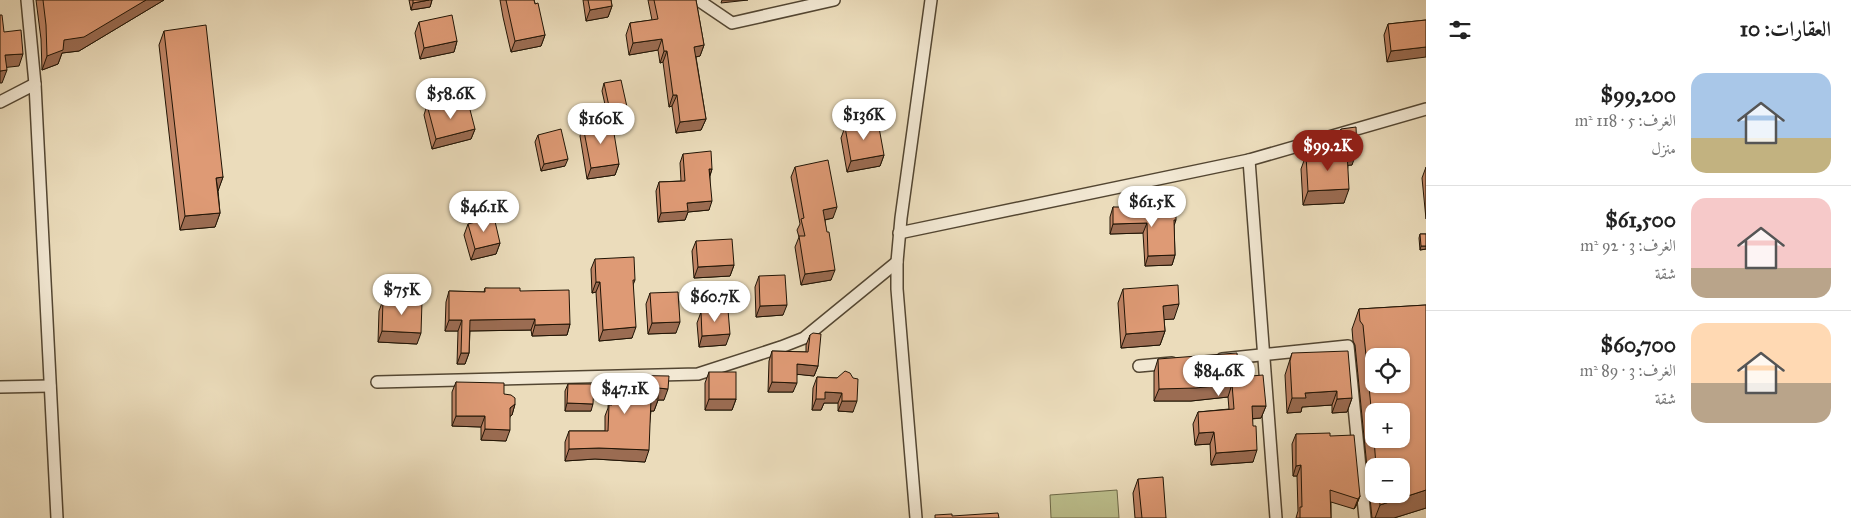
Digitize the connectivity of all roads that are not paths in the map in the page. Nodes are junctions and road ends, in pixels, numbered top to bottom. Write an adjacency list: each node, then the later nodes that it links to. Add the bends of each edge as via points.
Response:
1 (27, 0): 6 (street)
2 (698, 0): 5 (street, via 732,23)
3 (834, 0): 5 (street)
4 (931, 0): 10 (street)
5 (785, 5)
6 (35, 84): 7 (street); 17 (street)
7 (0, 102)
8 (1426, 109): 9 (street)
9 (1249, 160): 10 (street); 12 (street)
10 (899, 233): 11 (street)
11 (897, 262): 16 (street, via 804,338 698,374); 20 (street)
12 (1262, 356): 13 (street); 21 (street); 22 (street, via 1348,346)
13 (1215, 360)
14 (1187, 362): 15 (street)
15 (1139, 366)
16 (377, 382)
17 (50, 386): 18 (street); 19 (street)
18 (0, 387)
19 (57, 518)
20 (916, 518)
21 (1276, 518)
22 (1365, 518)

